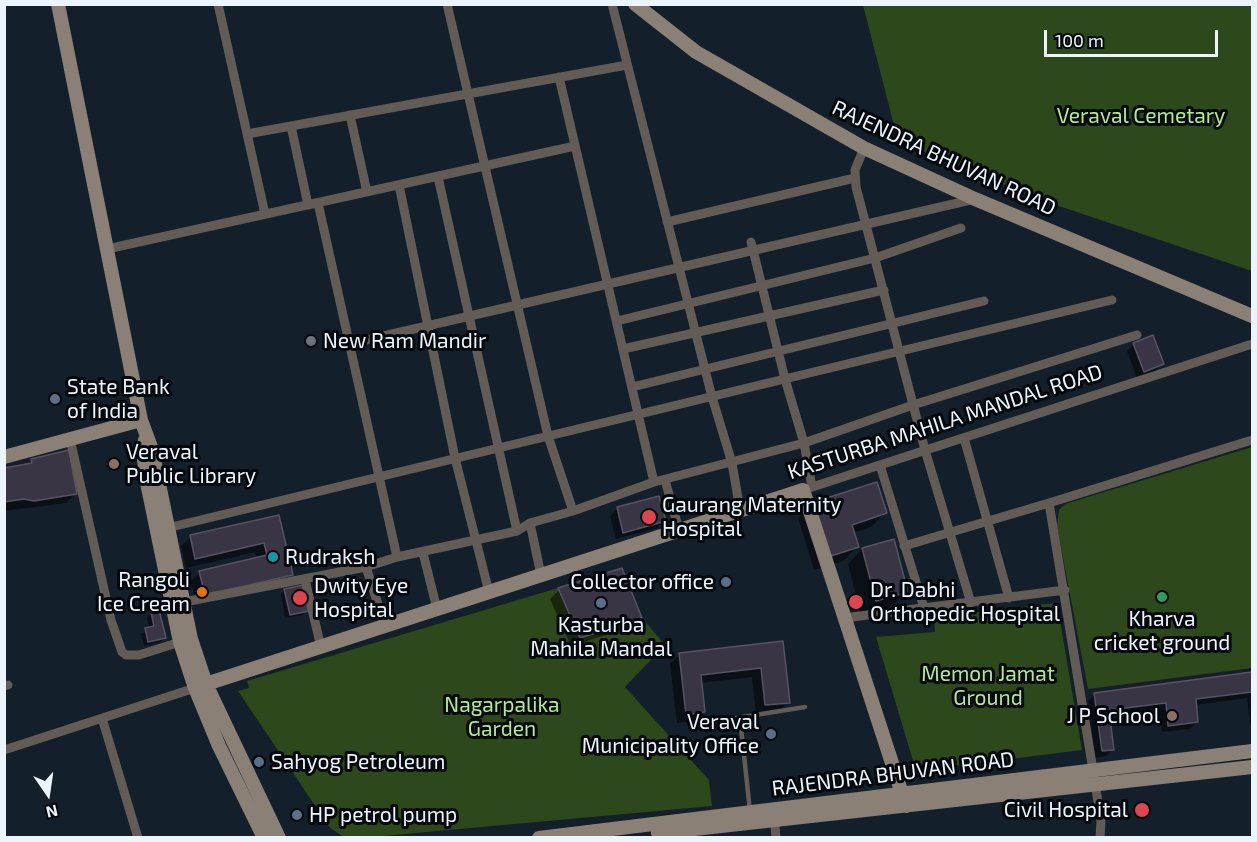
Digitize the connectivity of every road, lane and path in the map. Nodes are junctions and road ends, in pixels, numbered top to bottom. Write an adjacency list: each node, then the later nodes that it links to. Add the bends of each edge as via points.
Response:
1 (58, 4): 27 (street)
2 (218, 4): 11 (street)
3 (447, 4): 8 (street)
4 (612, 4): 6 (street)
5 (636, 4): 13 (street, RAJENDRA BHUVAN ROAD, via 696,52)
6 (627, 65): 7 (street); 23 (street)
7 (559, 77): 8 (street); 12 (street)
8 (468, 94): 9 (street); 14 (street)
9 (350, 115): 10 (street); 18 (street)
10 (291, 126): 11 (street); 21 (street)
11 (247, 134): 22 (street)
12 (575, 146): 14 (street); 30 (street)
13 (864, 148): 16 (street, via 856,163); 19 (street, RAJENDRA BHUVAN ROAD)
14 (484, 166): 15 (street); 36 (street)
15 (438, 177): 17 (street); 39 (street)
16 (855, 178): 23 (street); 24 (street)
17 (399, 185): 18 (street); 42 (street)
18 (367, 192): 20 (street)
19 (975, 199): 24 (street); 38 (street, RAJENDRA BHUVAN ROAD)
20 (318, 203): 21 (street); 45 (street)
21 (308, 205): 22 (street)
22 (265, 214): 27 (street)
23 (667, 222): 29 (street)
24 (867, 224): 26 (street); 28 (street)
25 (961, 228): 28 (street)
26 (752, 247): 29 (street); 31 (street)
27 (107, 249): 56 (street)
28 (875, 258): 31 (street); 32 (street)
29 (679, 268): 30 (street); 35 (street)
30 (609, 284): 36 (street); 40 (street)
31 (761, 285): 35 (street); 37 (street)
32 (884, 290): 37 (street); 41 (street)
33 (984, 300): 41 (street)
34 (1112, 300): 49 (street)
35 (688, 303): 40 (street); 43 (street)
36 (517, 307): 39 (street); 57 (street)
37 (769, 316): 43 (street); 48 (street)
38 (1252, 316)
39 (467, 317): 42 (street); 62 (street)
40 (617, 321): 47 (street)
41 (892, 323): 48 (street); 49 (street)
42 (428, 326): 45 (street); 65 (street)
43 (696, 333): 47 (street); 50 (street)
44 (1137, 335): 54 (street)
45 (349, 344): 68 (street)
46 (1252, 344): 58 (street, KASTURBA MAHILA MANDAL ROAD)
47 (623, 349): 52 (street)
48 (778, 351): 50 (street); 51 (street)
49 (900, 351): 51 (street); 54 (street)
50 (705, 369): 52 (street); 53 (street)
51 (785, 379): 53 (street); 61 (street)
52 (632, 387): 55 (street)
53 (712, 397): 55 (street); 66 (street)
54 (913, 405): 61 (street); 63 (street)
55 (638, 415): 57 (street); 70 (street)
56 (141, 420): 59 (street); 77 (street, via 152,450)
57 (548, 436): 62 (street); 74 (street)
58 (964, 438): 63 (street, KASTURBA MAHILA MANDAL ROAD); 75 (street)
59 (70, 439): 64 (street); 97 (street, via 111,620 122,652 139,655)
60 (1252, 440): 72 (street)
61 (804, 443): 66 (street); 71 (street)
62 (498, 448): 65 (street); 79 (street)
63 (925, 450): 67 (street, KASTURBA MAHILA MANDAL ROAD); 80 (street)
64 (4, 457)
65 (455, 458): 68 (street); 81 (street)
66 (732, 463): 69 (street); 73 (street)
67 (880, 465): 71 (street, KASTURBA MAHILA MANDAL ROAD); 82 (street)
68 (378, 477): 77 (street); 84 (street)
69 (665, 480): 70 (street); 78 (street)
70 (654, 482): 74 (street)
71 (807, 488): 73 (street, KASTURBA MAHILA MANDAL ROAD); 95 (street)
72 (1049, 503): 75 (street); 88 (street)
73 (740, 510): 78 (street, KASTURBA MAHILA MANDAL ROAD)
74 (573, 511): 76 (street)
75 (987, 521): 80 (street); 90 (street)
76 (530, 523): 79 (street); 86 (street)
77 (162, 529): 92 (street)
78 (679, 530): 86 (street, KASTURBA MAHILA MANDAL ROAD)
79 (517, 531): 81 (street)
80 (950, 532): 82 (street); 91 (street)
81 (478, 542): 83 (street); 89 (street)
82 (904, 546): 93 (street)
83 (423, 553): 84 (street); 94 (street)
84 (397, 557): 85 (street)
85 (366, 567): 87 (street); 96 (street)
86 (541, 575): 89 (street, KASTURBA MAHILA MANDAL ROAD)
87 (305, 580): 92 (street); 98 (street)
88 (1065, 590): 90 (street); 108 (street)
89 (489, 592): 94 (street, KASTURBA MAHILA MANDAL ROAD)
90 (1009, 598): 91 (street)
91 (971, 603): 93 (street)
92 (177, 604): 97 (street); 99 (street, via 190,639)
93 (924, 608): 95 (street)
94 (436, 609): 96 (street, KASTURBA MAHILA MANDAL ROAD)
95 (844, 618): 111 (street)
96 (385, 626): 98 (street, KASTURBA MAHILA MANDAL ROAD)
97 (180, 642): 99 (street)
98 (321, 647): 99 (street, KASTURBA MAHILA MANDAL ROAD)
99 (200, 686): 101 (street); 116 (street, via 219,746); 117 (street)
100 (806, 707): 102 (lane)
101 (102, 718): 104 (street); 115 (street)
102 (740, 718): 103 (lane); 113 (lane)
103 (693, 724)
104 (4, 750)
105 (1252, 751): 106 (street, RAJENDRA BHUVAN ROAD)
106 (1207, 757): 108 (street, RAJENDRA BHUVAN ROAD); 109 (street)
107 (1252, 767): 109 (street)
108 (1093, 770): 110 (street); 111 (street, RAJENDRA BHUVAN ROAD)
109 (1208, 773): 110 (street)
110 (1095, 785): 111 (street); 121 (street)
111 (904, 800): 112 (street, RAJENDRA BHUVAN ROAD)
112 (774, 815): 113 (street, RAJENDRA BHUVAN ROAD); 120 (street)
113 (751, 818): 114 (street, RAJENDRA BHUVAN ROAD); 119 (street)
114 (588, 835): 118 (street, RAJENDRA BHUVAN ROAD)
115 (138, 837)
116 (264, 837)
117 (279, 837)
118 (539, 837)
119 (610, 837)
120 (776, 837)
121 (1100, 837)

